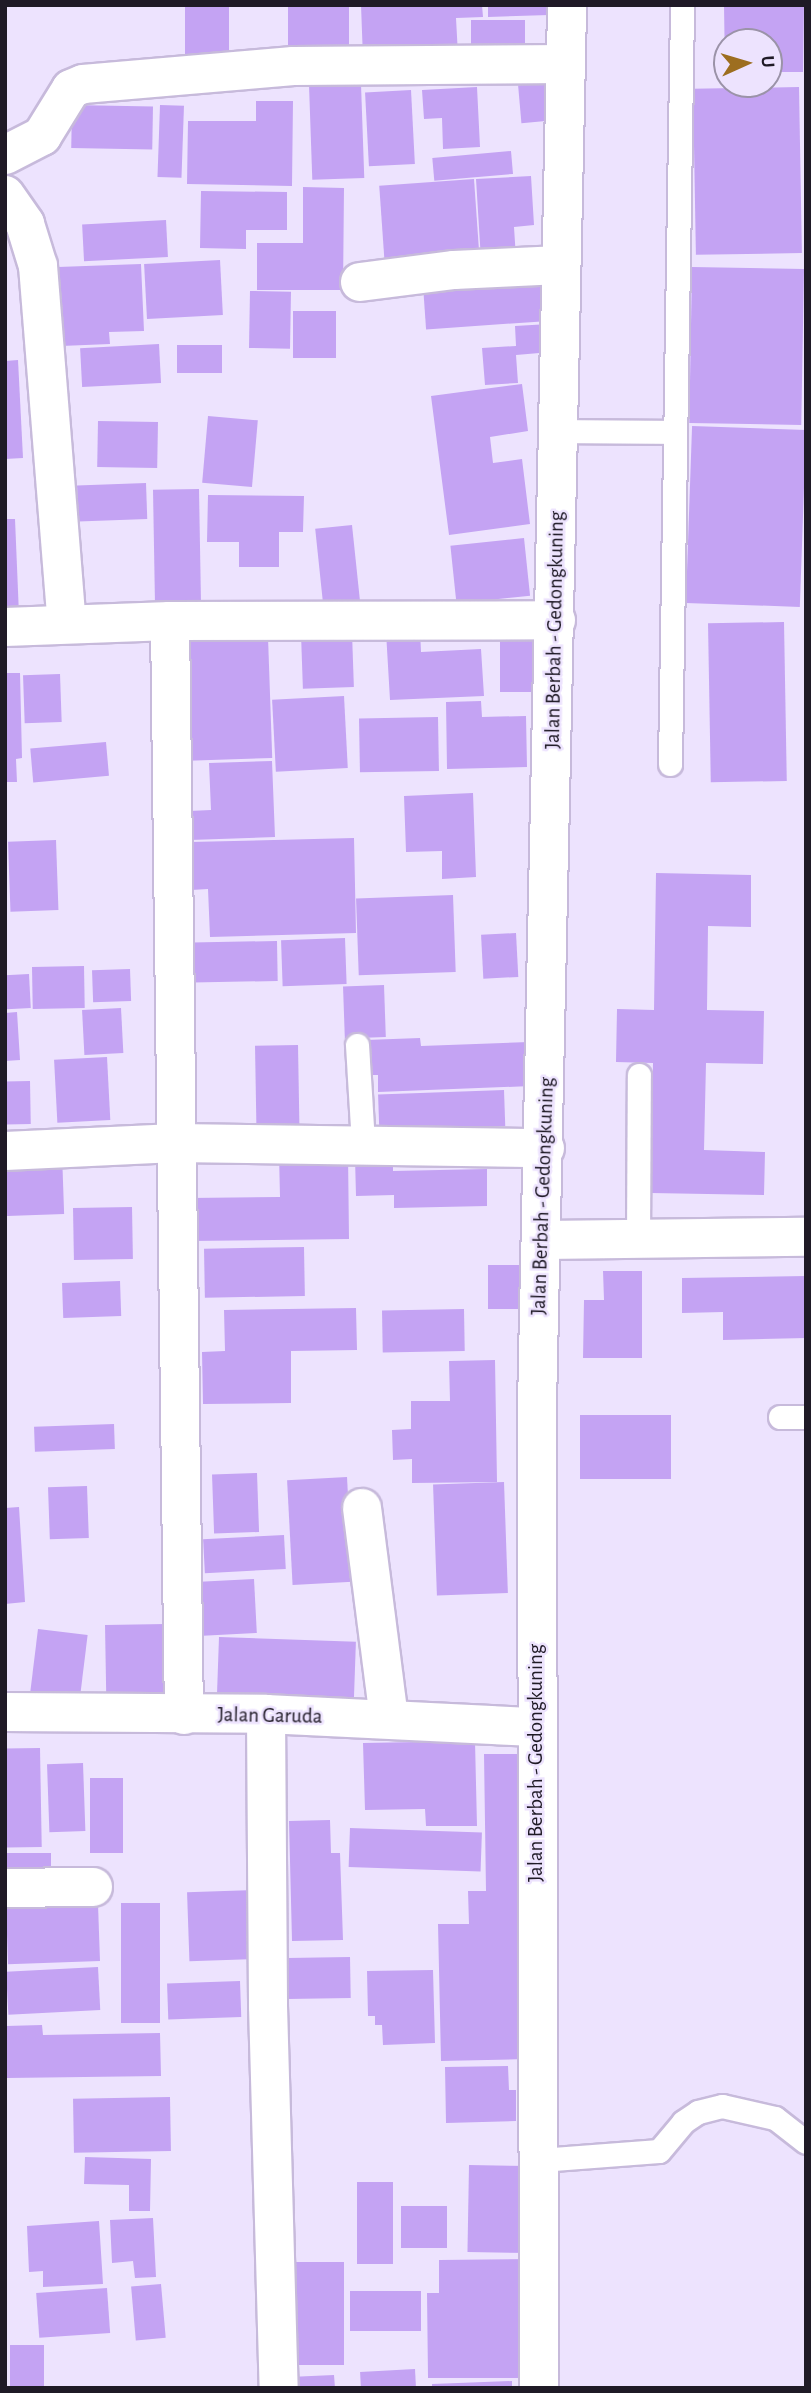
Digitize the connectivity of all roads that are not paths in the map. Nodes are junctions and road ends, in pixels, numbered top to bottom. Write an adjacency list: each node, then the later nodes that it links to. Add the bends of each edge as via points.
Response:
1 (567, 5): 3 (street, Jalan Berbah - Gedongkuning)
2 (682, 5): 10 (lane)
3 (566, 64): 4 (street, via 293,66 83,84 71,89 42,136); 6 (street, Jalan Berbah - Gedongkuning)
4 (5, 155)
5 (5, 195): 8 (street, via 25,224 38,266)
6 (561, 265): 7 (street, via 454,270); 9 (street, Jalan Berbah - Gedongkuning)
7 (360, 282)
8 (22, 289): 13 (street)
9 (559, 431): 10 (lane); 11 (street, Jalan Berbah - Gedongkuning)
10 (675, 432): 15 (lane)
11 (556, 620): 12 (street); 20 (street, Jalan Berbah - Gedongkuning)
12 (170, 621): 13 (street); 18 (street)
13 (67, 624): 14 (street)
14 (5, 627)
15 (670, 764)
16 (357, 1045): 19 (lane)
17 (639, 1075): 23 (lane)
18 (176, 1143): 19 (street); 21 (street); 30 (street)
19 (363, 1144): 20 (street)
20 (545, 1147): 24 (street, Jalan Berbah - Gedongkuning)
21 (5, 1151)
22 (806, 1237): 23 (street)
23 (638, 1239): 24 (street)
24 (543, 1240): 32 (street, Jalan Berbah - Gedongkuning)
25 (780, 1417): 26 (lane)
26 (806, 1417)
27 (362, 1508): 31 (street)
28 (5, 1712): 30 (street, Jalan Garuda)
29 (267, 1714): 30 (street, Jalan Garuda); 31 (street, Jalan Garuda); 37 (street, via 268,2006)
30 (184, 1715)
31 (389, 1718): 32 (street, Jalan Garuda)
32 (535, 1727): 36 (street, Jalan Berbah - Gedongkuning)
33 (93, 1887): 34 (street)
34 (5, 1888)
35 (806, 2142): 36 (lane, via 775,2118 722,2106 698,2112 683,2122 659,2151)
36 (540, 2161): 38 (street, Jalan Berbah - Gedongkuning)
37 (279, 2388)
38 (539, 2388)

